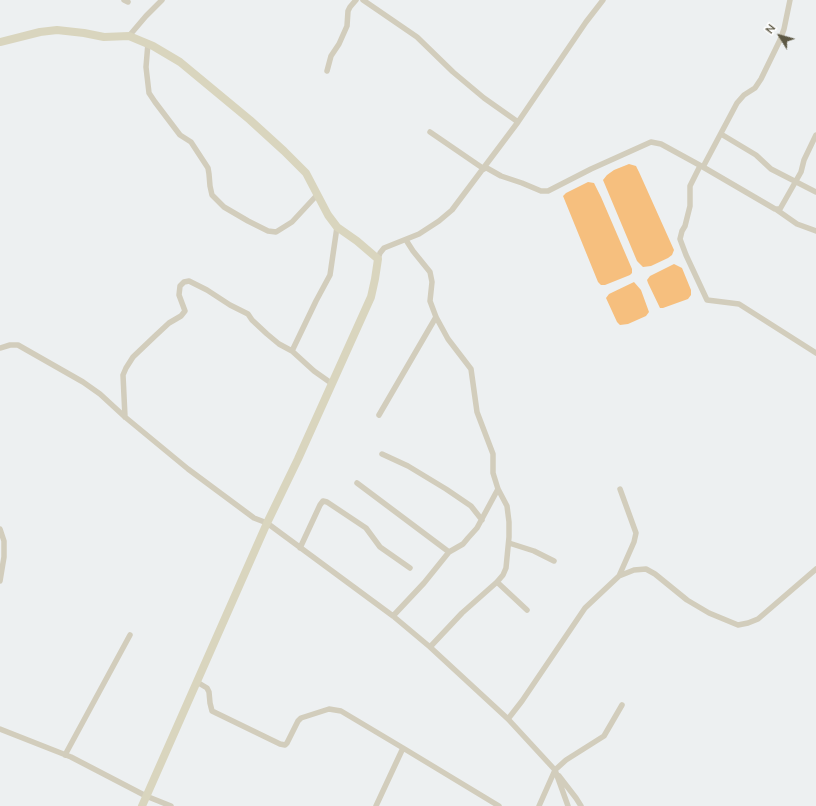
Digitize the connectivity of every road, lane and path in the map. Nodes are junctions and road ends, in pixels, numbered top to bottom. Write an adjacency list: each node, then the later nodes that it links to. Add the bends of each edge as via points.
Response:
1 (162, 0): 6 (street)
2 (356, 0): 9 (street, via 348,11 347,26 331,56)
3 (363, 0): 10 (street, via 417,37 453,72)
4 (603, 0): 10 (street)
5 (790, 0): 12 (street, via 780,40 761,79 755,88 737,103)
6 (129, 36): 7 (street, via 104,37 57,30); 8 (street)
7 (0, 42)
8 (148, 43): 18 (street, via 180,62 250,120 306,172); 18 (street, via 146,67 149,93 180,135 191,142 208,168 212,195 224,207 268,231 276,232 292,222)
9 (327, 71)
10 (518, 122): 15 (street)
11 (430, 132): 15 (street)
12 (721, 134): 14 (street); 16 (street, via 756,155 771,169)
13 (816, 135): 16 (street)
14 (702, 166): 15 (street, via 661,144 651,142 548,190 541,191); 19 (street); 27 (street, via 690,186 690,206 680,239 707,300 739,304)
15 (484, 168): 22 (street, via 452,210 440,221)
16 (796, 182): 17 (street); 19 (street, via 781,208)
17 (816, 192)
18 (317, 195): 20 (street)
19 (777, 210): 21 (street, via 797,224)
20 (337, 227): 23 (street); 26 (street, via 330,275)
21 (816, 231)
22 (406, 240): 23 (street, via 384,248); 24 (street, via 430,272 430,301)
23 (378, 259): 28 (street, via 371,296)
24 (436, 318): 29 (street); 33 (street, via 471,369 476,412 493,454 493,473)
25 (0, 348): 30 (street, via 18,345 94,390)
26 (292, 351): 28 (street); 30 (street, via 278,344 248,314 207,290 189,281 184,282 180,286 179,295 185,311 169,322 126,368 123,375)
27 (816, 353)
28 (331, 383): 36 (street)
29 (379, 415)
30 (125, 417): 36 (street, via 188,469 254,518)
31 (382, 454): 35 (street, via 408,466 452,493 471,506)
32 (357, 483): 40 (street)
33 (498, 489): 35 (street); 38 (street, via 507,506)
34 (620, 489): 45 (street, via 636,533)
35 (482, 520): 40 (street, via 463,544)
36 (267, 523): 39 (street); 52 (street)
37 (0, 529): 41 (street, via 4,541)
38 (509, 543): 42 (street); 47 (street, via 506,568)
39 (300, 548): 43 (street, via 323,501 366,528 380,547); 49 (street)
40 (449, 552): 49 (street)
41 (2, 559): 46 (street)
42 (554, 561)
43 (410, 568)
44 (816, 569): 45 (street, via 758,619 738,625 687,600 646,569 634,570)
45 (619, 576): 54 (street, via 585,608)
46 (0, 581)
47 (497, 582): 48 (street); 51 (street, via 462,613)
48 (527, 610)
49 (393, 616): 51 (street)
50 (130, 635): 57 (street)
51 (430, 647): 54 (street)
52 (197, 682): 56 (street, via 207,688 212,710 280,744 287,743 301,718 329,709 341,711); 59 (street)
53 (622, 704): 58 (street, via 604,736 566,760)
54 (508, 719): 58 (street)
55 (0, 729): 57 (street)
56 (403, 748): 62 (street); 63 (street)
57 (65, 755): 59 (street)
58 (556, 772): 64 (street); 65 (street); 66 (street)
59 (146, 796): 60 (street); 61 (street)
60 (142, 806)
61 (171, 806)
62 (376, 806)
63 (499, 806)
64 (539, 806)
65 (568, 806)
66 (581, 806)

